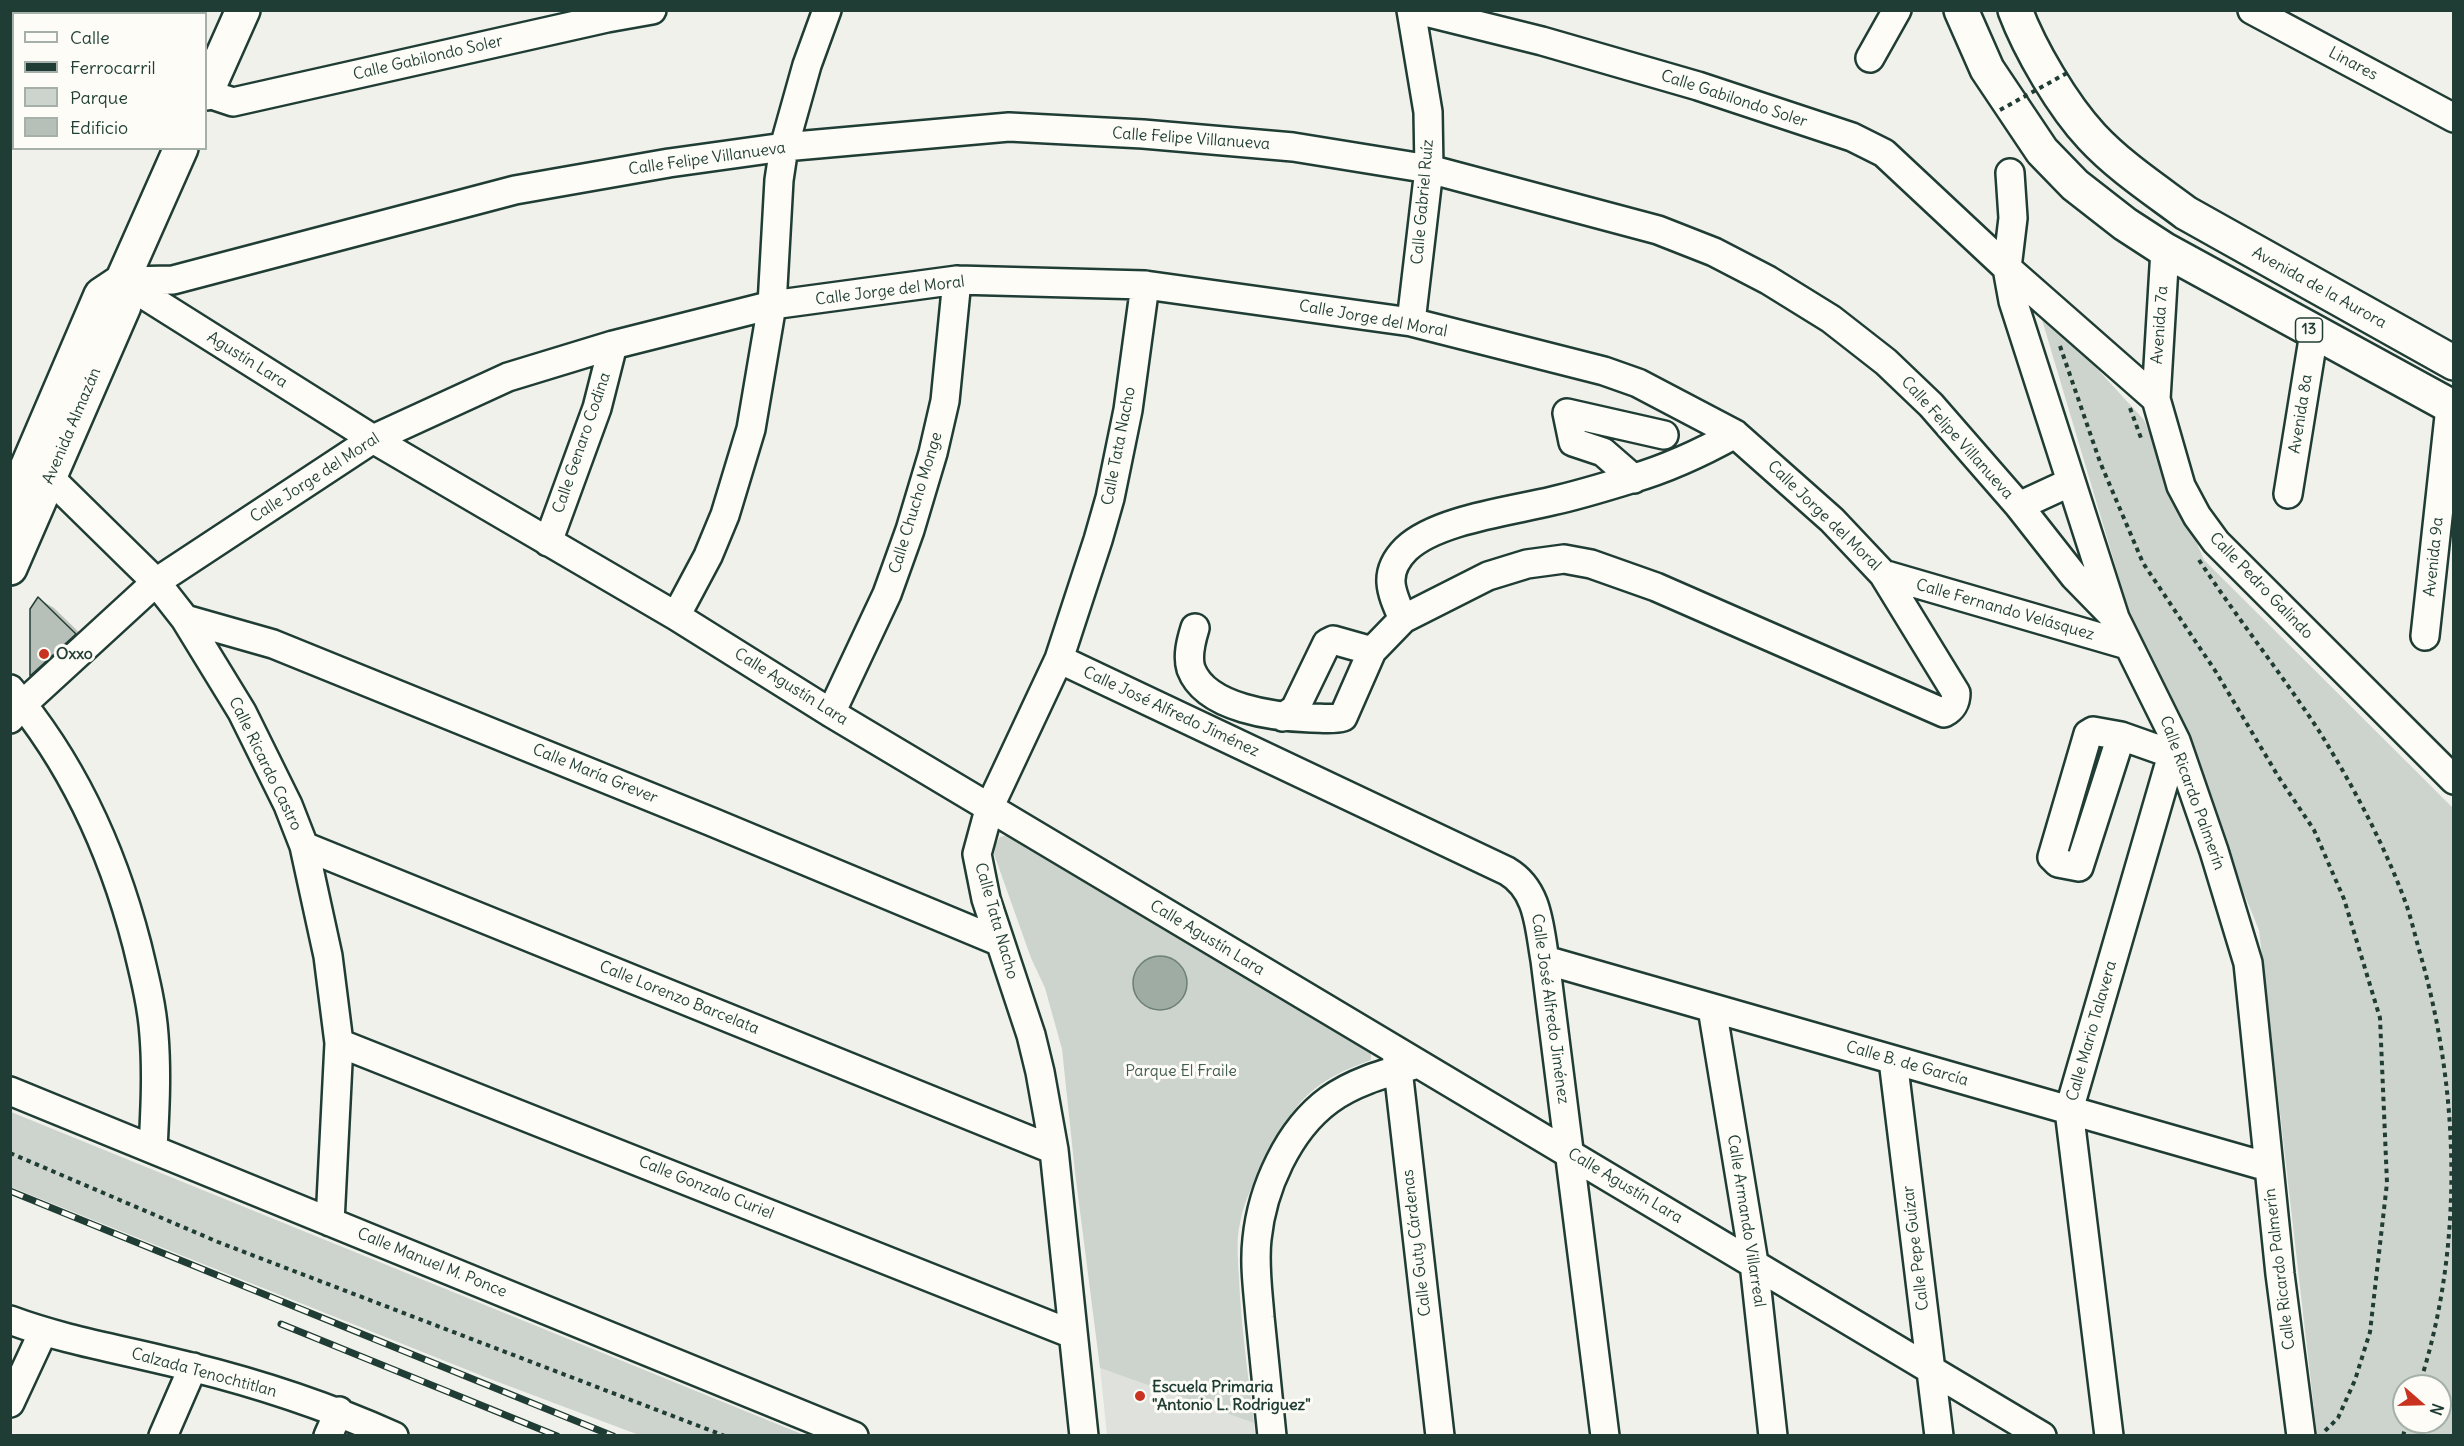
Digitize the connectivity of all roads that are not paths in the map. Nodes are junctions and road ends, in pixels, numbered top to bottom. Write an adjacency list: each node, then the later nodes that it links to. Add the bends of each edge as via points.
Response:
1 (243, 10): 10 (main road)
2 (652, 10): 13 (street, Calle Gabilondo Soler, via 232,102)
3 (827, 10): 15 (street)
4 (1411, 10): 17 (street, Calle Gabriel Ruíz, via 1428,112)
5 (1417, 10): 20 (street, Calle Gabilondo Soler, via 1542,40 1698,86 1866,143 1893,160)
6 (1897, 10): 11 (street)
7 (1961, 10): 19 (main road, 13, via 1987,69 2042,151 2075,185)
8 (2015, 10): 28 (main road, Avenida de la Aurora / 13, via 2043,67 2091,136 2139,178 2186,213)
9 (2252, 10): 14 (street, Linares)
10 (214, 54): 12 (main road)
11 (1870, 58)
12 (207, 88)
13 (207, 93)
14 (2454, 118)
15 (784, 147): 17 (street, Calle Felipe Villanueva, via 1009,127 1293,147); 22 (street, Calle Felipe Villanueva, via 515,189 173,280); 24 (street)
16 (180, 150): 22 (main road, Avenida Almazán)
17 (1429, 169): 25 (street, Calle Gabriel Ruíz); 38 (street, Calle Felipe Villanueva, via 1658,230 1714,252 1768,280 1831,319 1886,362 1931,405)
18 (2010, 173): 20 (street, Calle Ricardo Palmerín, via 2013,218)
19 (2165, 250): 26 (main road, 13); 29 (street, Avenida 7a)
20 (2007, 268): 29 (street); 36 (street, Calle Ricardo Palmerín, via 2013,302)
21 (957, 280): 23 (street, Calle Jorge del Moral); 24 (street, Calle Jorge del Moral); 54 (street, Calle Chucho Monge, via 945,400 933,453 887,594)
22 (122, 281): 33 (street, Agustín Lara); 34 (main road, Avenida Almazán, via 124,306); 39 (main road, Avenida Almazán, via 101,295)
23 (1144, 285): 25 (street, Calle Jorge del Moral); 52 (street, Calle Tata Nacho, via 1128,411 1110,498)
24 (772, 306): 27 (street, Calle Jorge del Moral); 44 (street, via 751,429 725,515)
25 (1411, 322): 31 (street, Calle Jorge del Moral, via 1604,371 1638,383)
26 (2314, 333): 30 (main road, 13); 37 (street, Avenida 8a)
27 (613, 345): 33 (street, Calle Jorge del Moral, via 508,377); 40 (street, Calle Genaro Codina, via 597,408)
28 (2454, 363)
29 (2156, 399): 58 (street, Calle Pedro Galindo, via 2181,486 2216,542)
30 (2452, 407): 49 (street, Avenida 9a)
31 (1736, 434): 35 (street, via 1688,460); 42 (street, Calle Jorge del Moral, via 1832,520)
32 (1664, 435): 35 (street, via 1566,413 1574,442 1603,452)
33 (374, 438): 40 (street, Calle Agustín Lara); 43 (street, Calle Jorge del Moral)
34 (50, 477): 41 (main road, Avenida Almazán); 43 (street, Calle Ricardo Castro)
35 (1634, 479): 47 (street, via 1450,525 1420,537 1405,550 1390,579)
36 (2071, 482): 38 (street); 45 (street, Calle Ricardo Palmerín)
37 (2288, 494)
38 (2019, 506): 45 (street, Calle Felipe Villanueva, via 2080,583)
39 (10, 507)
40 (548, 542): 44 (street, Calle Agustín Lara)
41 (10, 568)
42 (1883, 574): 47 (street, Calle Jorge del Moral, via 1956,693 1955,702 1944,713 1656,587 1591,564 1564,559 1504,570); 50 (street, Calle Fernando Velásquez)
43 (156, 582): 46 (street, Calle Ricardo Castro); 53 (street, Calle Jorge del Moral)
44 (676, 616): 54 (street, Calle Agustín Lara)
45 (2115, 618): 50 (street, Calle Ricardo Palmerín)
46 (184, 619): 60 (street, Calle Ricardo Castro, via 242,712); 61 (street, Calle María Grever, via 273,644)
47 (1403, 619): 51 (street)
48 (1195, 628): 55 (street, via 1191,668 1204,686 1249,710)
49 (2425, 636)
50 (2127, 645): 57 (street, Calle Ricardo Palmerín)
51 (1372, 651): 55 (street, via 1343,717); 55 (street, via 1333,640 1327,643 1295,709)
52 (1059, 659): 59 (street, Calle Tata Nacho); 62 (street, Calle José Alfredo Jiménez, via 1518,877 1536,907)
53 (14, 705): 69 (street, via 82,796 123,893 144,973 154,1033)
54 (831, 713): 59 (street, Calle Agustín Lara)
55 (1282, 717)
56 (2121, 736): 57 (street)
57 (2174, 747): 68 (street, Calle Mario Talavera); 72 (street, Calle Ricardo Palmerín, via 2214,851 2248,963)
58 (2454, 780)
59 (990, 806): 61 (street, Calle Tata Nacho, via 977,854); 66 (street, Calle Agustín Lara)
60 (304, 846): 64 (street, Calle Ricardo Castro, via 328,956); 70 (street, Calle Lorenzo Barcelata)
61 (1000, 942): 70 (street, Calle Tata Nacho, via 1031,1035)
62 (1545, 960): 63 (street, Calle B. de García); 71 (street, Calle José Alfredo Jiménez)
63 (1712, 1008): 65 (street, Calle B. de García); 74 (street, Calle Armando Villarreal)
64 (339, 1043): 73 (street, Calle Ricardo Castro); 77 (street, Calle Gonzalo Curiel)
65 (1893, 1060): 68 (street, Calle B. de García); 79 (street, Calle Pepe Guízar)
66 (1403, 1062): 71 (street, Calle Agustín Lara); 86 (street, via 1347,1089 1312,1114 1281,1160 1269,1189 1260,1218 1255,1264); 87 (street, Calle Guty Cárdenas)
67 (10, 1091): 69 (street, Calle Manuel M. Ponce)
68 (2069, 1110): 72 (street, Calle B. de García); 92 (street, Calle Mario Talavera)
69 (153, 1149): 73 (street, Calle Manuel M. Ponce)
70 (1054, 1150): 77 (street, Calle Tata Nacho)
71 (1571, 1154): 74 (street, Calle Agustín Lara); 88 (street, Calle José Alfredo Jiménez)
72 (2268, 1167): 93 (street, Calle Ricardo Palmerín)
73 (330, 1222): 84 (street, Calle Manuel M. Ponce)
74 (1754, 1263): 79 (street, Calle Agustín Lara); 89 (street, Calle Armando Villarreal)
75 (10, 1320): 76 (street, Calzada Tenochtitlan)
76 (43, 1332): 78 (street, Calzada Tenochtitlan); 80 (street)
77 (1072, 1334): 85 (street, Calle Tata Nacho)
78 (193, 1367): 81 (street, Calzada Tenochtitlan); 82 (street)
79 (1931, 1370): 90 (street, Calle Pepe Guízar); 91 (street, Calle Agustín Lara)
80 (10, 1403)
81 (333, 1424): 83 (street, Calzada Tenochtitlan)
82 (163, 1436)
83 (394, 1436)
84 (854, 1436)
85 (1084, 1436)
86 (1272, 1436)
87 (1440, 1436)
88 (1605, 1436)
89 (1773, 1436)
90 (1939, 1436)
91 (2042, 1436)
92 (2109, 1436)
93 (2301, 1436)

